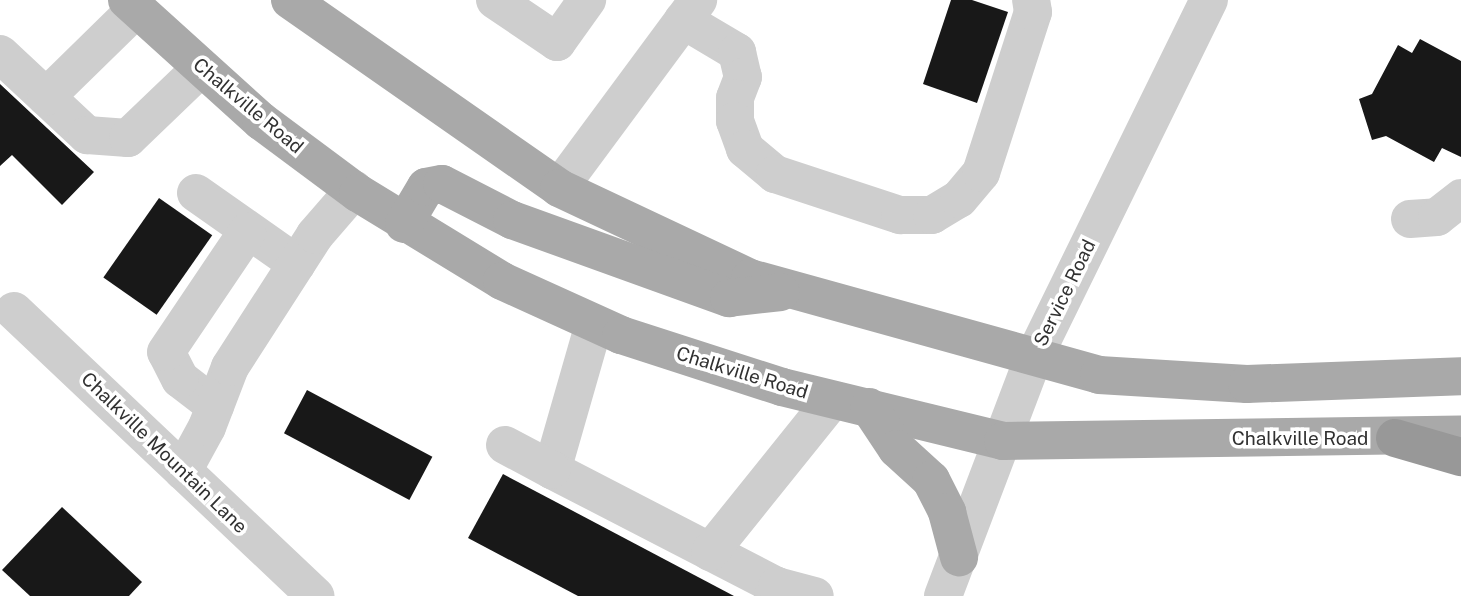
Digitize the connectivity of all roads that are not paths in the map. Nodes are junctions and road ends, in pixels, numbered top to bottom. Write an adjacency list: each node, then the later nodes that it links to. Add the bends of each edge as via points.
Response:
1 (290, 0): 11 (main road)
2 (495, 0): 3 (street, via 558,43)
3 (587, 0)
4 (1031, 0): 7 (street, via 1033,12 981,173 959,199 932,215 900,215 775,174 745,149 735,98 743,77 737,52)
5 (1209, 0): 22 (street, Service Road)
6 (131, 4): 9 (main road, Chalkville Road); 10 (street)
7 (691, 10): 11 (street)
8 (0, 54): 10 (street)
9 (201, 68): 10 (street, via 128,138 87,135); 12 (main road, Chalkville Road, via 261,121)
10 (46, 97)
11 (559, 188): 19 (main road, via 725,267)
12 (354, 190): 16 (main road, Chalkville Road); 18 (street)
13 (196, 193): 17 (street)
14 (1461, 198): 15 (street, via 1437,217)
15 (1410, 219)
16 (404, 224): 19 (main road, via 426,187 442,184 512,220 729,298); 21 (main road, Chalkville Road, via 502,281)
17 (247, 232): 18 (street); 25 (street, via 166,352 180,379)
18 (297, 264): 25 (street, via 230,368)
19 (793, 290): 22 (main road)
20 (14, 311): 33 (street, Chalkville Mountain Lane)
21 (594, 324): 24 (main road, Chalkville Road); 32 (street)
22 (1033, 359): 23 (main road, via 1099,374 1247,384); 29 (street, Service Road)
23 (1461, 376)
24 (832, 400): 26 (main road, Chalkville Road); 34 (street)
25 (215, 406): 33 (street)
26 (869, 407): 29 (main road, Chalkville Road); 35 (main road, via 897,449 931,480 947,512)
27 (1461, 435): 28 (main road, Chalkville Road)
28 (1395, 438): 29 (main road, Chalkville Road); 31 (highway)
29 (1003, 441): 35 (street, Service Road)
30 (505, 445): 32 (street)
31 (1461, 457)
32 (552, 470): 34 (street)
33 (183, 471): 37 (street, Chalkville Mountain Lane)
34 (710, 552): 36 (street)
35 (959, 557): 39 (street, Service Road)
36 (775, 591): 38 (street)
37 (315, 596)
38 (815, 596)
39 (943, 596)

